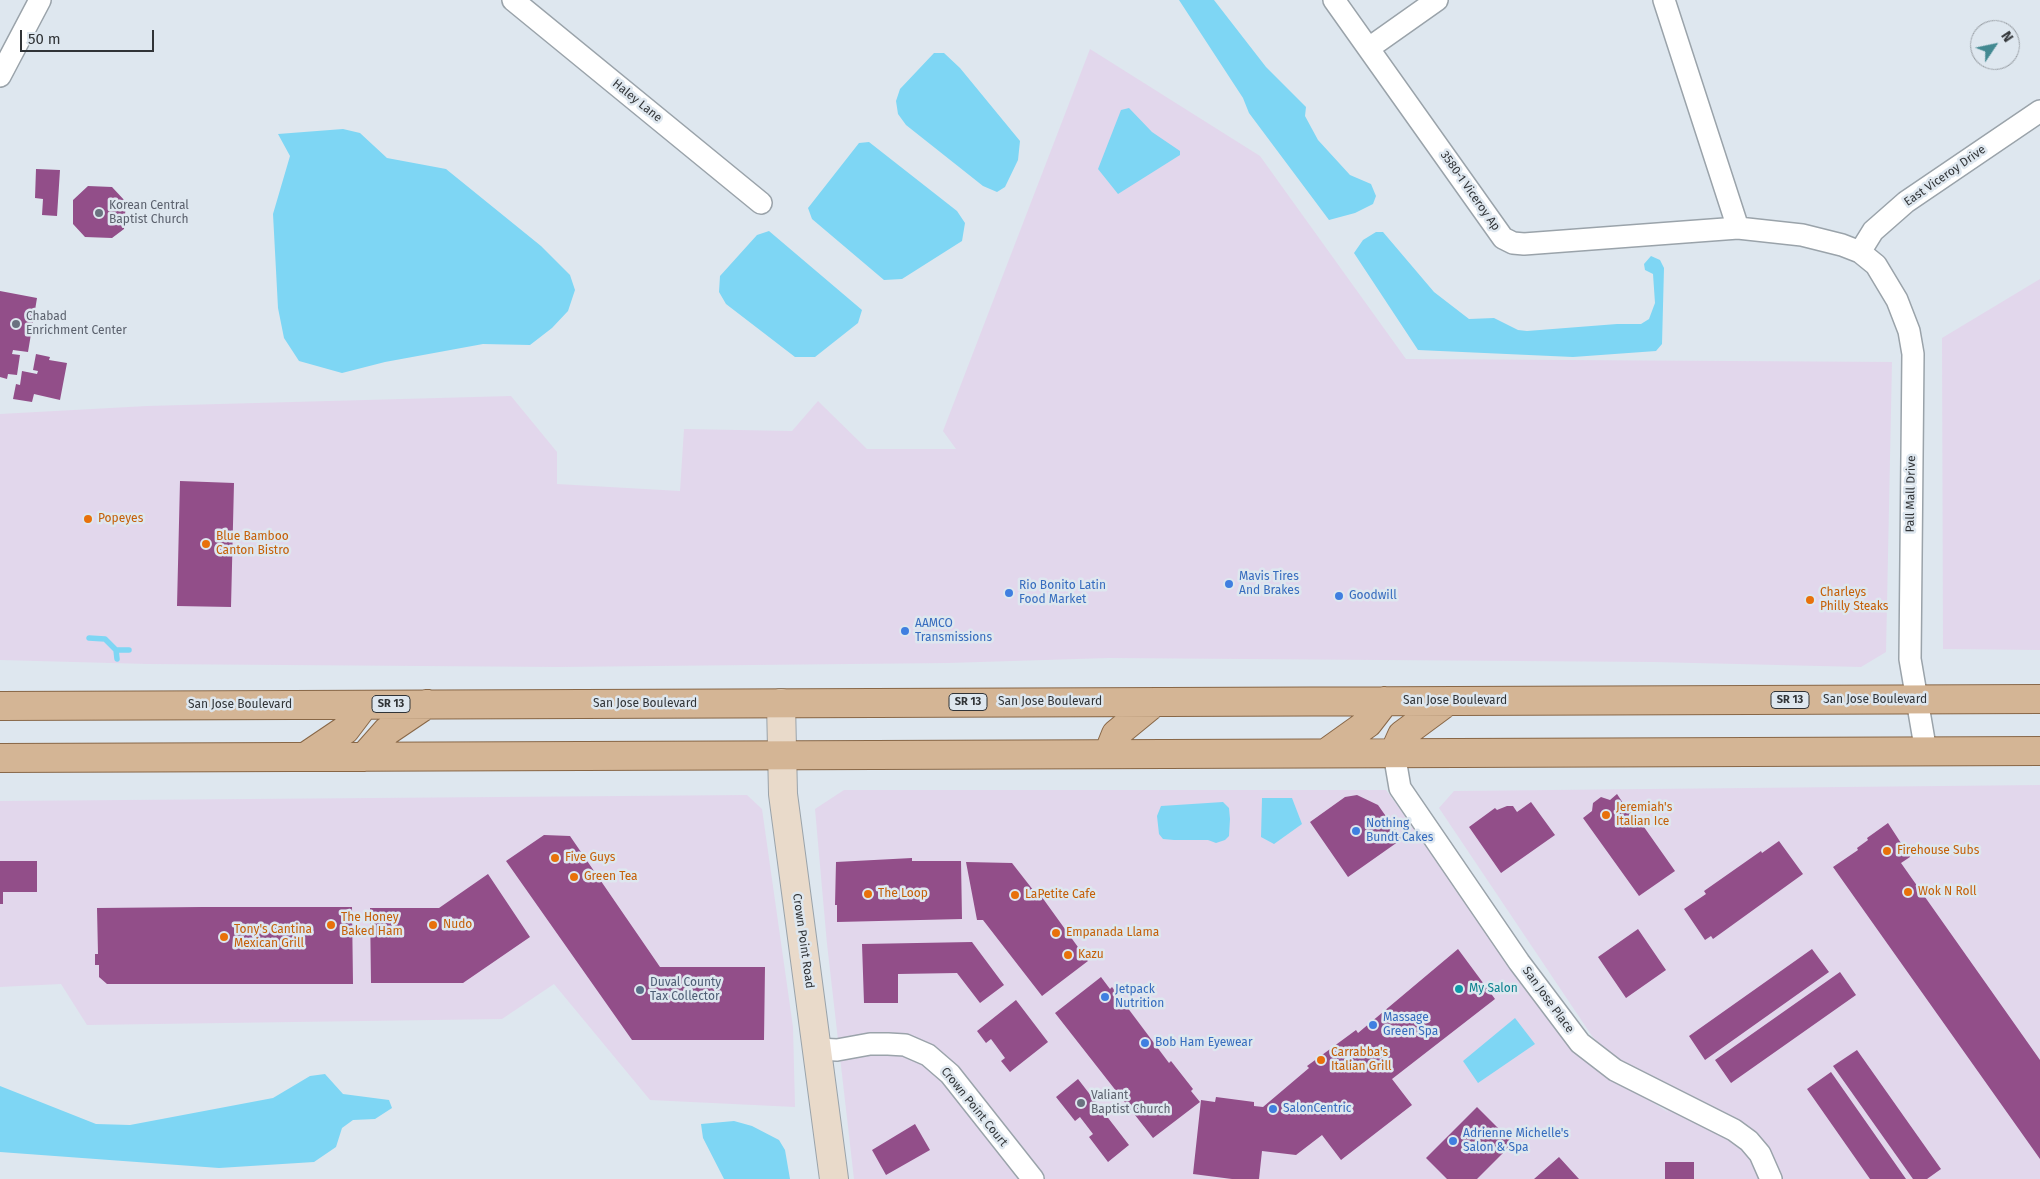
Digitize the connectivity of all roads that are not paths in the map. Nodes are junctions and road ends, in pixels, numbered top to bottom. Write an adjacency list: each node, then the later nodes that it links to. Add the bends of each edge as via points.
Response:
1 (40, 0): 7 (street)
2 (514, 0): 9 (street, Haley Lane)
3 (1334, 0): 6 (street, 3580-1 Viceroy Ap)
4 (1437, 0): 6 (street)
5 (1664, 0): 10 (street)
6 (1368, 48): 10 (street, 3580-1 Viceroy Ap, via 1503,238 1524,244)
7 (0, 76)
8 (2040, 111): 11 (street, East Viceroy Drive, via 1906,202 1874,230)
9 (761, 203)
10 (1738, 228): 11 (street, 3580-1 Viceroy Ap, via 1802,235)
11 (1860, 252): 13 (street, Pall Mall Drive, via 1876,265 1897,300 1909,331 1913,354 1909,598 1910,659)
12 (2040, 699): 13 (main road, San Jose Boulevard / SR 13)
13 (1917, 700): 15 (main road, San Jose Boulevard / SR 13); 21 (street, Pall Mall Drive)
14 (1384, 701): 15 (main road, San Jose Boulevard / SR 13); 16 (main road, San Jose Boulevard / SR 13); 23 (main road, via 1368,723)
15 (1448, 701): 24 (main road, via 1402,735)
16 (1155, 702): 17 (main road, San Jose Boulevard / SR 13); 25 (main road, via 1116,734)
17 (781, 703): 18 (main road, San Jose Boulevard / SR 13); 27 (street, Crown Point Road)
18 (427, 704): 19 (main road, San Jose Boulevard / SR 13); 26 (main road, via 387,731)
19 (364, 705): 20 (main road, San Jose Boulevard / SR 13); 28 (main road, via 345,730)
20 (0, 706)
21 (1926, 752): 22 (main road); 24 (main road)
22 (2040, 752)
23 (1326, 753): 24 (main road); 25 (main road)
24 (1394, 753): 33 (street, San Jose Place, via 1400,788 1519,962 1580,1043 1615,1070 1734,1130 1760,1154)
25 (1108, 754): 27 (main road)
26 (364, 756): 27 (main road); 28 (main road)
27 (782, 756): 30 (street, Crown Point Road, via 783,794)
28 (305, 757): 29 (main road)
29 (0, 758)
30 (817, 1049): 31 (street, Crown Point Road); 32 (street, Crown Point Court, via 888,1044 905,1046 928,1055 950,1074)
31 (834, 1179)
32 (1033, 1179)
33 (1771, 1179)

